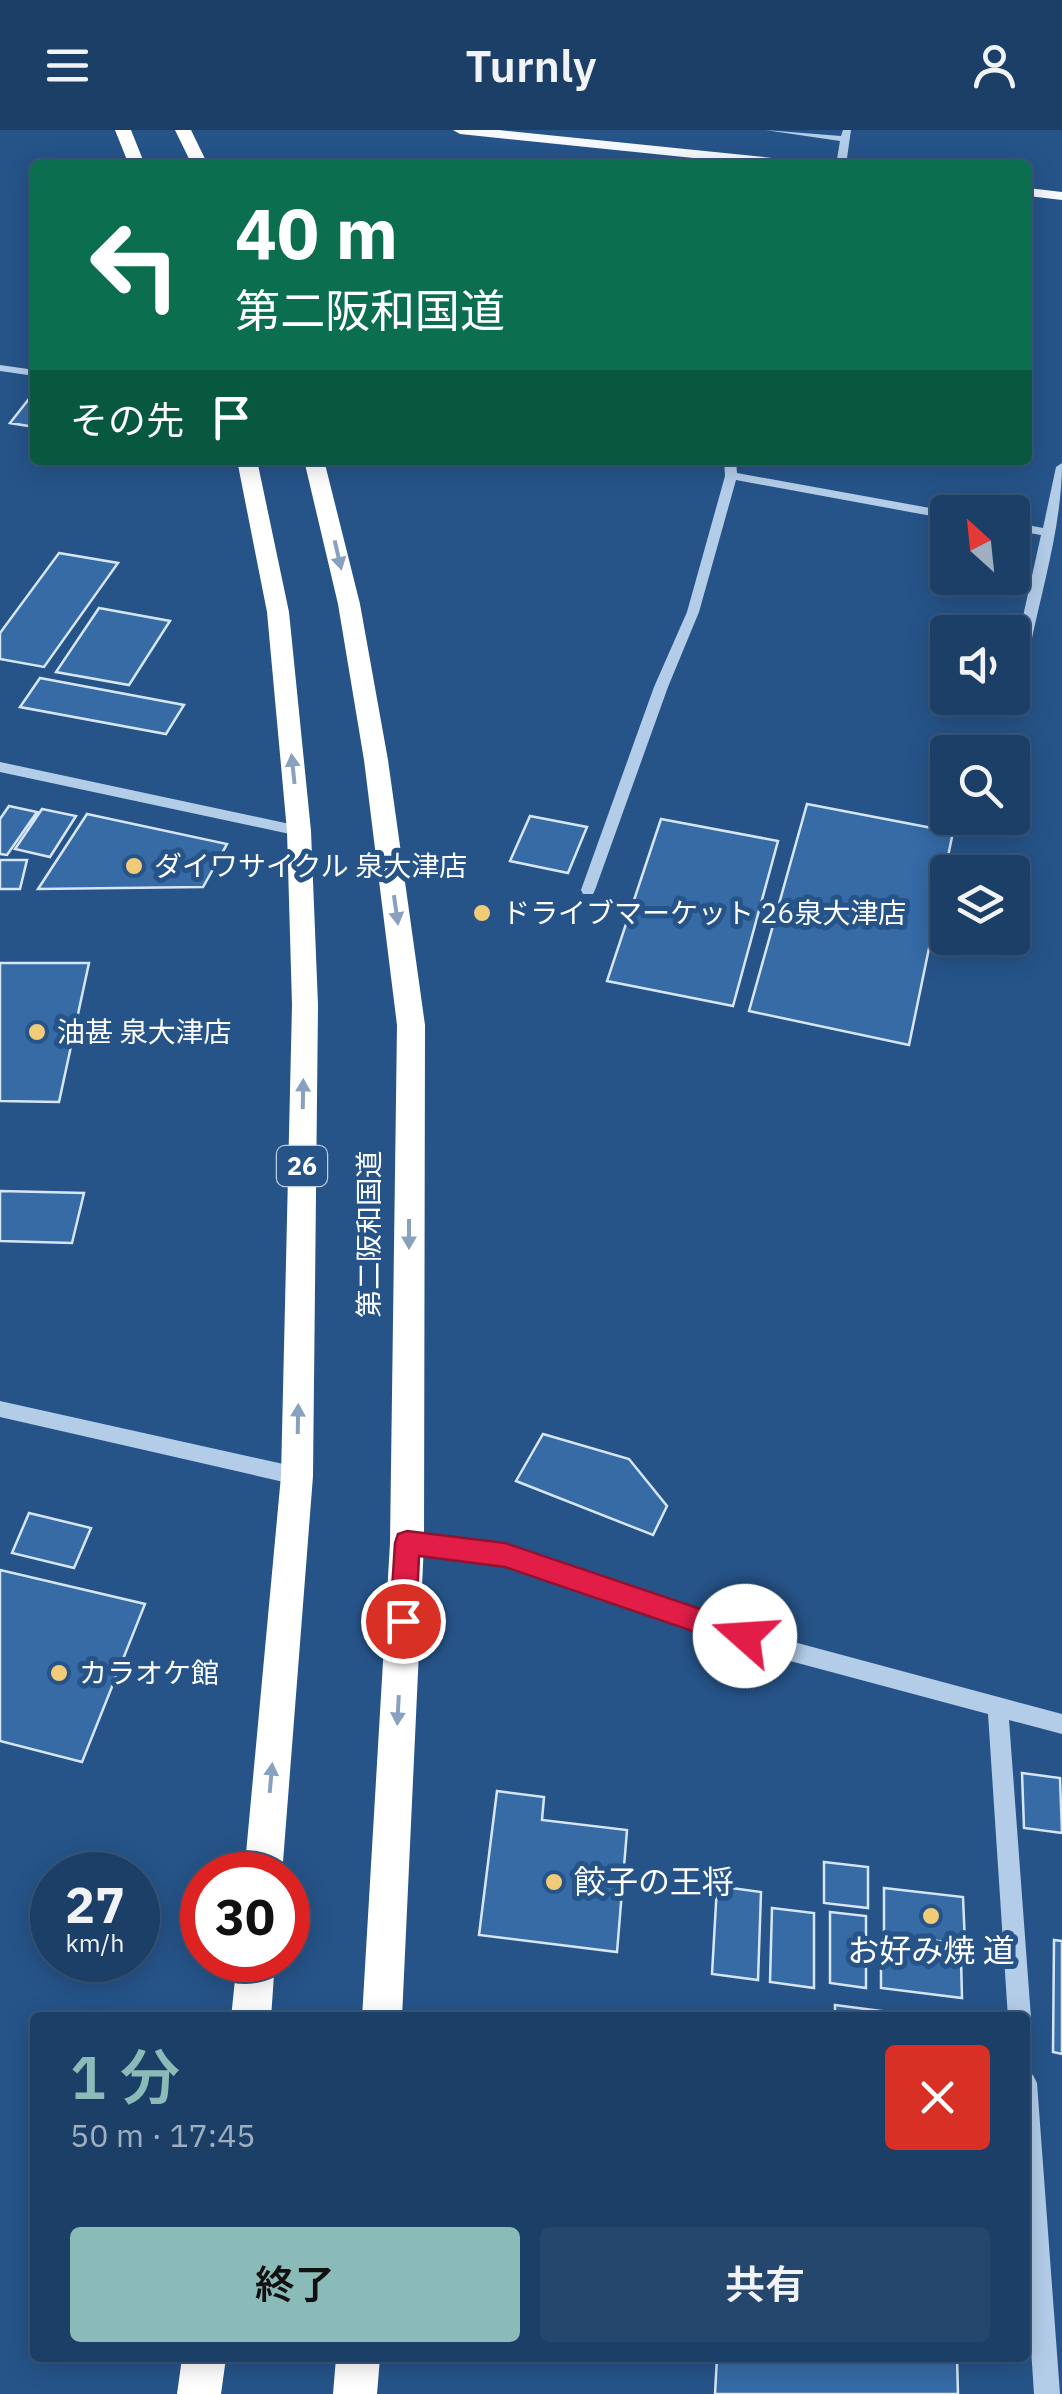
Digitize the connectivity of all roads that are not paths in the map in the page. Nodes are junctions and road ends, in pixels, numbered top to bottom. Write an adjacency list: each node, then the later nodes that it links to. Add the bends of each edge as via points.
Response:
1 (123, 130): 6 (highway)
2 (183, 130): 7 (highway)
3 (460, 130): 8 (main road)
4 (770, 130): 5 (street)
5 (846, 135): 9 (street)
6 (135, 160)
7 (198, 160)
8 (753, 160)
9 (843, 160)
10 (1032, 192): 11 (main road)
11 (1062, 196)
12 (0, 368): 13 (street)
13 (30, 372)
14 (248, 465): 24 (highway, 26, one-way to 14, via 278,612)
15 (315, 465): 28 (highway, 第二阪和国道, one-way to 28, via 349,604 376,760 411,1024)
16 (730, 465): 18 (street)
17 (1062, 467): 21 (street)
18 (730, 476): 19 (street); 25 (street, via 693,612)
19 (930, 512)
20 (1030, 530): 21 (street)
21 (1048, 533): 22 (street)
22 (1030, 619)
23 (0, 767): 24 (street)
24 (299, 832): 27 (highway, 26, one-way to 24, via 304,1006)
25 (588, 890)
26 (0, 1409): 27 (street)
27 (296, 1476): 31 (highway, 26, one-way to 27)
28 (407, 1543): 29 (street, via 505,1555 779,1648); 34 (highway, 第二阪和国道, one-way to 34)
29 (998, 1709): 30 (street); 35 (street)
30 (1062, 1724)
31 (266, 1852)
32 (254, 1982): 33 (highway)
33 (252, 2012)
34 (382, 2012)
35 (1020, 2012)
36 (1030, 2129): 37 (street)
37 (1052, 2333): 42 (street)
38 (203, 2362): 40 (highway)
39 (358, 2362): 41 (highway)
40 (199, 2394)
41 (355, 2394)
42 (1047, 2394)

